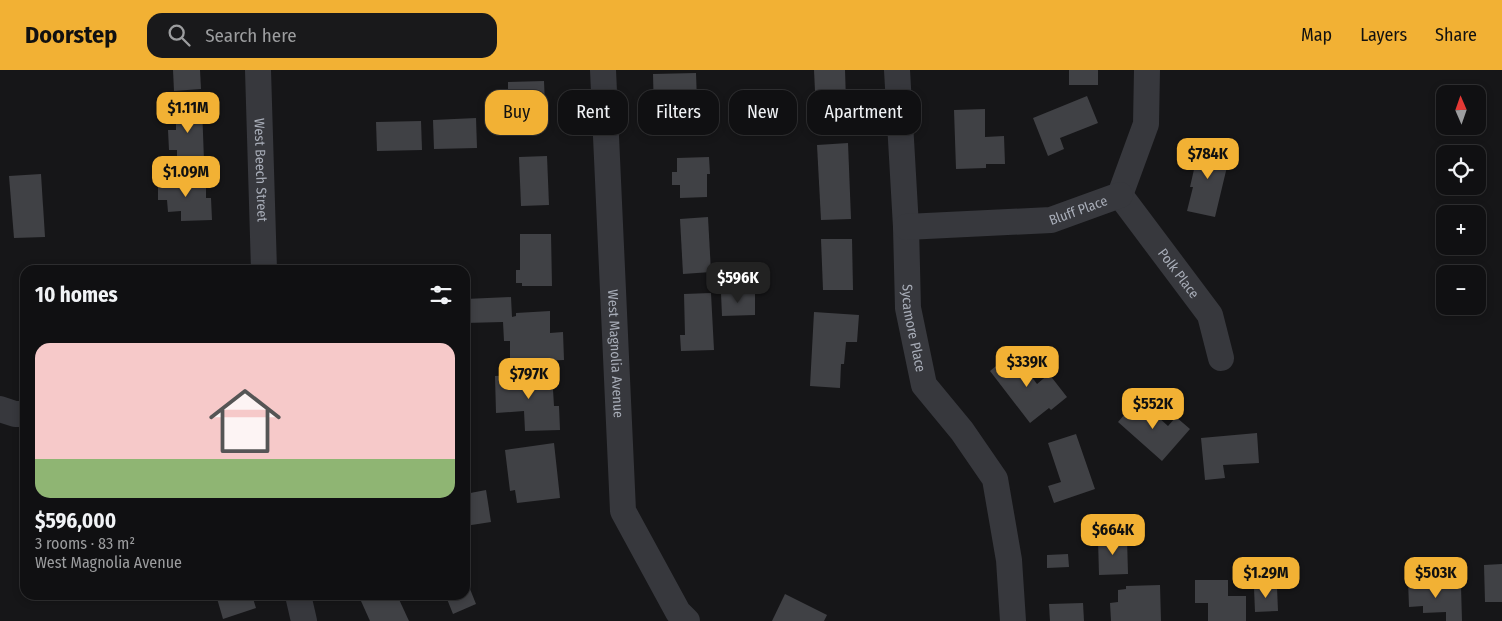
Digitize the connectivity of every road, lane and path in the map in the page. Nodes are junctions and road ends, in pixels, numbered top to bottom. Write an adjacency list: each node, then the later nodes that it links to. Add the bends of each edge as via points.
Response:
1 (258, 70): 7 (street, West Beech Street)
2 (603, 70): 13 (street, West Magnolia Avenue, via 623,510 678,612)
3 (898, 70): 6 (street, Sycamore Place)
4 (1147, 70): 5 (street, Bluff Place, via 1146,124)
5 (1120, 195): 6 (street, Bluff Place, via 1051,220); 8 (street, Polk Place, via 1210,315)
6 (906, 227): 14 (street, Sycamore Place, via 908,308 924,385 995,479 1009,560)
7 (264, 265)
8 (1221, 358)
9 (0, 409): 10 (street)
10 (20, 414)
11 (299, 600): 12 (street)
12 (304, 621)
13 (687, 621)
14 (1013, 621)

